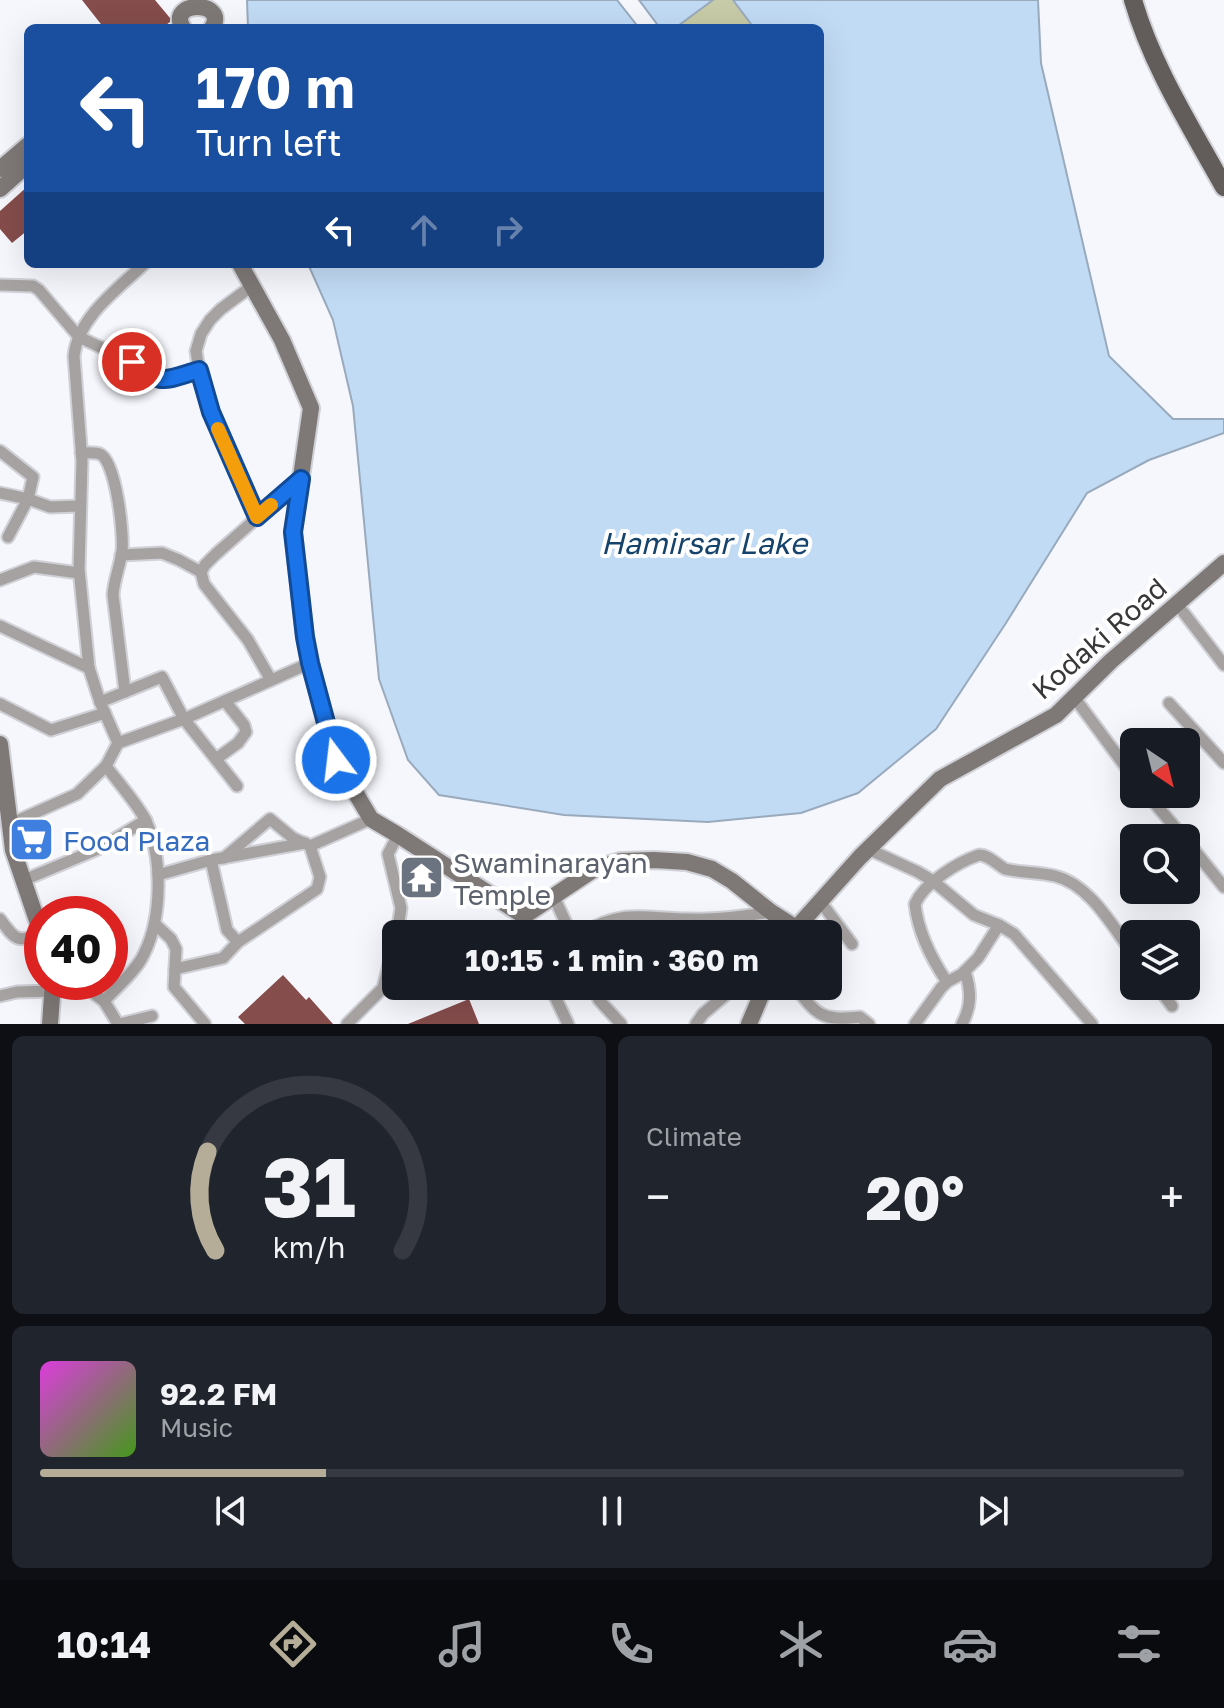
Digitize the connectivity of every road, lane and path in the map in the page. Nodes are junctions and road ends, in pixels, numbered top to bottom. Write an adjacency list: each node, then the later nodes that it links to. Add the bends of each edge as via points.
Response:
1 (1133, 0): 10 (main road, via 1170,89)
2 (1144, 0): 7 (main road, via 1180,83)
3 (209, 2): 4 (street, via 200,0); 5 (street)
4 (182, 13)
5 (213, 24)
6 (24, 148): 9 (street)
7 (1224, 163)
8 (24, 168): 11 (street)
9 (0, 169)
10 (1224, 187)
11 (0, 189)
12 (140, 268): 16 (street, via 97,309)
13 (242, 268): 15 (street)
14 (0, 285): 16 (street, via 33,286)
15 (252, 286): 17 (street, via 221,309 201,334 196,351); 20 (street, via 311,408)
16 (79, 337): 17 (street, via 158,380); 19 (street, via 74,356)
17 (199, 370): 24 (street, via 211,412)
18 (0, 451): 22 (street, via 33,477)
19 (81, 453): 23 (street); 26 (street, via 101,455 108,462 120,509)
20 (301, 479): 24 (street); 33 (street, via 293,532)
21 (0, 493): 22 (street)
22 (28, 499): 23 (street, via 50,507); 25 (street)
23 (80, 506): 29 (street)
24 (257, 517): 28 (street)
25 (8, 537)
26 (121, 555): 28 (street, via 162,553); 37 (street, via 113,595)
27 (1224, 563): 31 (street, Kodaki Road)
28 (201, 572): 36 (street, via 204,584 248,640)
29 (79, 573): 30 (street, via 34,567); 35 (street)
30 (0, 580)
31 (1177, 604): 34 (street); 38 (street, Kodaki Road)
32 (0, 626): 35 (street)
33 (310, 663): 36 (street); 53 (street, via 336,760)
34 (1224, 665)
35 (89, 668): 42 (street)
36 (271, 680): 39 (street)
37 (125, 692): 42 (street); 43 (street, via 162,677)
38 (1074, 697): 47 (street); 59 (street, Kodaki Road, via 1056,715 940,779)
39 (225, 701): 43 (street); 46 (street, via 246,732)
40 (1169, 703): 48 (street)
41 (0, 704): 42 (street, via 51,730)
42 (102, 708): 44 (street)
43 (184, 719): 44 (street); 46 (street)
44 (118, 743): 49 (street)
45 (0, 744): 50 (street)
46 (216, 759): 51 (street)
47 (1120, 759)
48 (1224, 763)
49 (106, 766): 54 (street); 56 (street, via 77,794)
50 (1, 768): 56 (street)
51 (237, 786)
52 (1159, 808): 55 (street)
53 (371, 819): 57 (street); 58 (street)
54 (146, 820): 62 (street); 63 (street, via 98,849)
55 (1172, 824)
56 (7, 835): 63 (street)
57 (398, 835): 70 (street); 72 (street, via 388,854 401,908)
58 (308, 845): 61 (street); 61 (street, via 270,819); 82 (street, via 320,877 317,889)
59 (868, 849): 64 (street); 68 (street, Kodaki Road)
60 (1200, 857): 65 (street)
61 (217, 859): 62 (street); 82 (street, via 227,930)
62 (158, 875): 78 (street)
63 (24, 880): 66 (street)
64 (933, 881): 79 (street, via 974,915); 80 (street, via 983,854 1005,869 1074,885); 86 (street, via 916,900 915,909 932,960)
65 (1224, 887)
66 (29, 896)
67 (554, 897): 69 (street, via 596,868 621,861 687,862 712,869); 70 (street); 74 (street)
68 (820, 901): 77 (street, Kodaki Road); 83 (street)
69 (771, 912): 75 (street); 76 (street)
70 (524, 916): 73 (street)
71 (0, 919): 81 (street, via 10,933)
72 (399, 920)
73 (524, 920)
74 (565, 920)
75 (611, 920)
76 (780, 920)
77 (803, 920)
78 (155, 924): 84 (street, via 176,949); 97 (street, via 143,957)
79 (999, 925): 85 (street); 111 (street, via 1014,934)
80 (1120, 937)
81 (24, 940)
82 (238, 942): 84 (street, via 223,958)
83 (852, 944)
84 (175, 969): 102 (street, via 174,987)
85 (965, 971): 86 (street); 110 (street, via 971,1002)
86 (947, 982): 109 (street)
87 (382, 989): 103 (street)
88 (24, 991): 89 (street)
89 (0, 996)
90 (52, 1000): 100 (street)
91 (557, 1000): 104 (street)
92 (599, 1000): 105 (street)
93 (720, 1000): 106 (street)
94 (759, 1000): 107 (street)
95 (806, 1000): 108 (street, via 824,1017 860,1017)
96 (1168, 1000): 98 (street)
97 (104, 1001): 101 (street)
98 (1172, 1006)
99 (152, 1016): 101 (street)
100 (50, 1024)
101 (119, 1024)
102 (205, 1024)
103 (347, 1024)
104 (568, 1024)
105 (621, 1024)
106 (696, 1024)
107 (749, 1024)
108 (869, 1024)
109 (915, 1024)
110 (962, 1024)
111 (1092, 1024)

